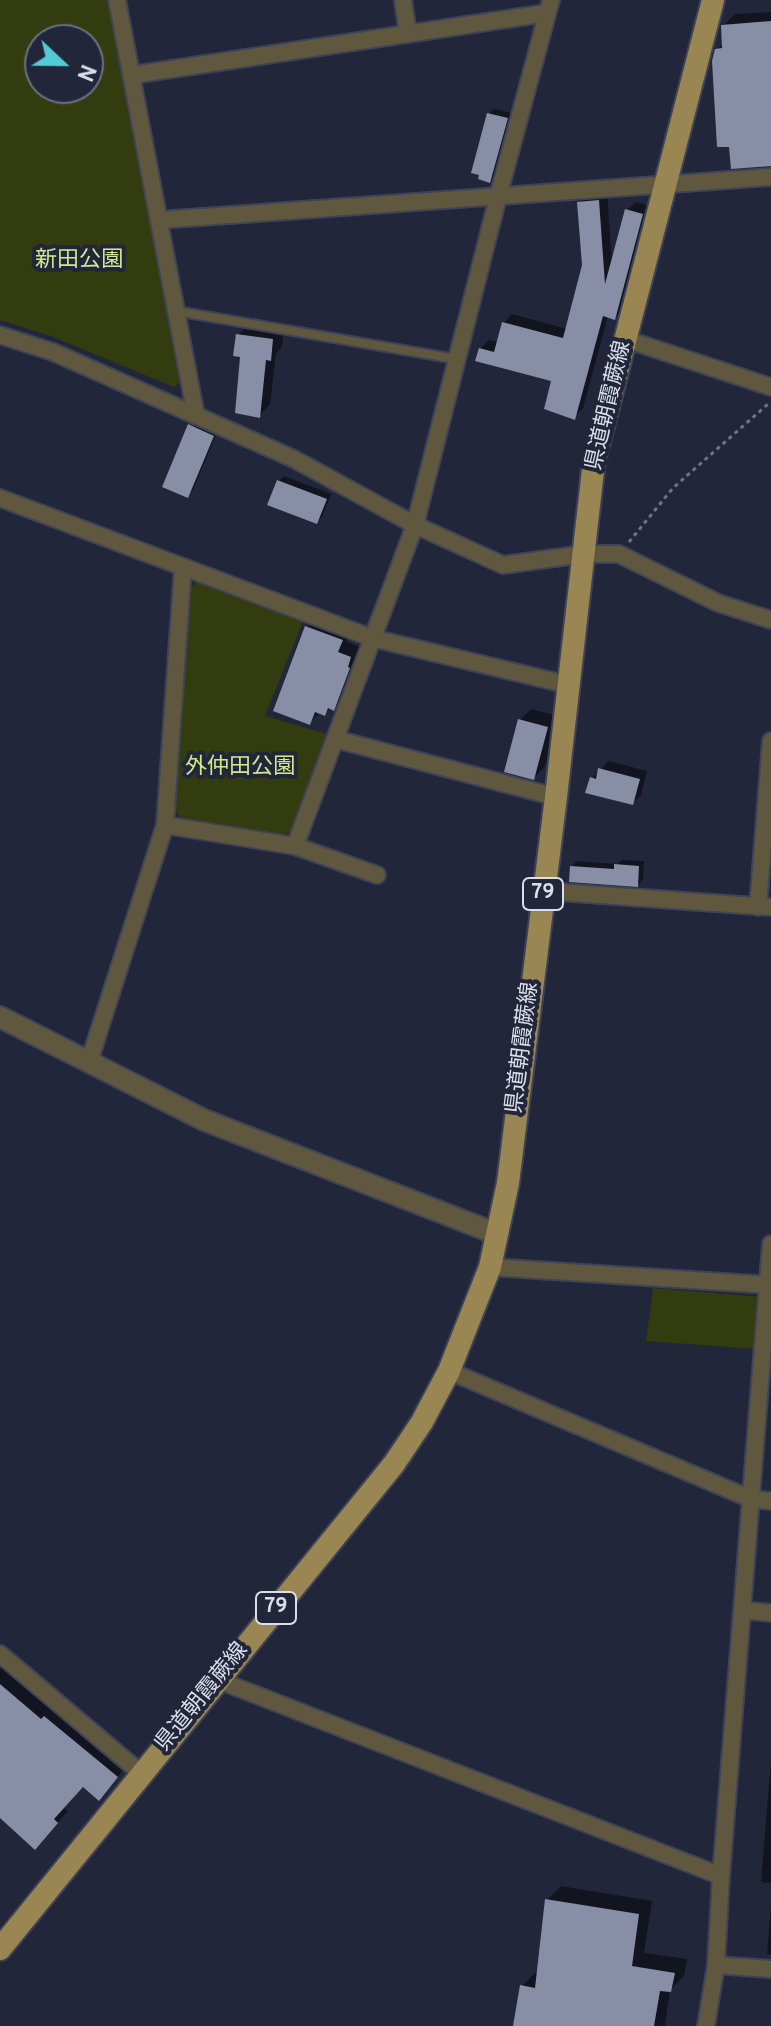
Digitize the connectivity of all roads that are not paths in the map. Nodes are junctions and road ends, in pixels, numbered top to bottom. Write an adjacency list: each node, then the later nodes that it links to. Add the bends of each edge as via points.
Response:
1 (117, 0): 6 (street)
2 (403, 0): 5 (street)
3 (713, 0): 8 (main road, 県道朝霞蕨線 / 79)
4 (549, 6): 5 (street); 9 (street)
5 (408, 34): 6 (street)
6 (132, 75): 10 (street)
7 (771, 177): 8 (street)
8 (664, 186): 9 (street); 13 (main road, 県道朝霞蕨線 / 79)
9 (498, 197): 10 (street); 14 (street)
10 (159, 220): 11 (street)
11 (176, 311): 14 (lane); 16 (street)
12 (0, 335): 16 (street, via 53,352)
13 (625, 339): 15 (street); 19 (main road, 県道朝霞蕨線 / 79, via 594,461)
14 (457, 359): 18 (street)
15 (771, 387)
16 (196, 416): 18 (street, via 294,459)
17 (0, 498): 20 (street)
18 (415, 525): 19 (street, via 503,565); 22 (street)
19 (584, 554): 21 (street, via 619,554 718,603); 23 (main road, 県道朝霞蕨線 / 79)
20 (183, 567): 22 (street); 27 (street)
21 (771, 620)
22 (372, 638): 23 (street); 24 (street)
23 (569, 685): 26 (main road, 県道朝霞蕨線 / 79)
24 (335, 739): 26 (street); 28 (street)
25 (771, 741): 31 (street)
26 (556, 797): 30 (main road, 県道朝霞蕨線 / 79)
27 (165, 825): 28 (street); 33 (street)
28 (295, 846): 29 (street)
29 (377, 875)
30 (544, 891): 31 (street); 34 (main road, 県道朝霞蕨線 / 79)
31 (765, 907)
32 (0, 1017): 33 (street)
33 (89, 1062): 34 (street, via 204,1120)
34 (497, 1234): 36 (main road, 県道朝霞蕨線 / 79)
35 (771, 1244): 37 (street)
36 (490, 1267): 37 (street); 38 (main road, 県道朝霞蕨線 / 79)
37 (770, 1285): 39 (street)
38 (449, 1371): 39 (street); 44 (main road, 県道朝霞蕨線 / 79, via 394,1464)
39 (751, 1499): 40 (street); 41 (street)
40 (771, 1501)
41 (742, 1610): 42 (street); 46 (street)
42 (771, 1613)
43 (0, 1654): 45 (street)
44 (218, 1680): 45 (main road, 県道朝霞蕨線 / 79); 46 (street)
45 (142, 1774): 47 (main road, 県道朝霞蕨線 / 79)
46 (721, 1876): 48 (street)
47 (0, 1949)
48 (716, 1965): 49 (street); 50 (street)
49 (771, 1969)
50 (706, 2026)

